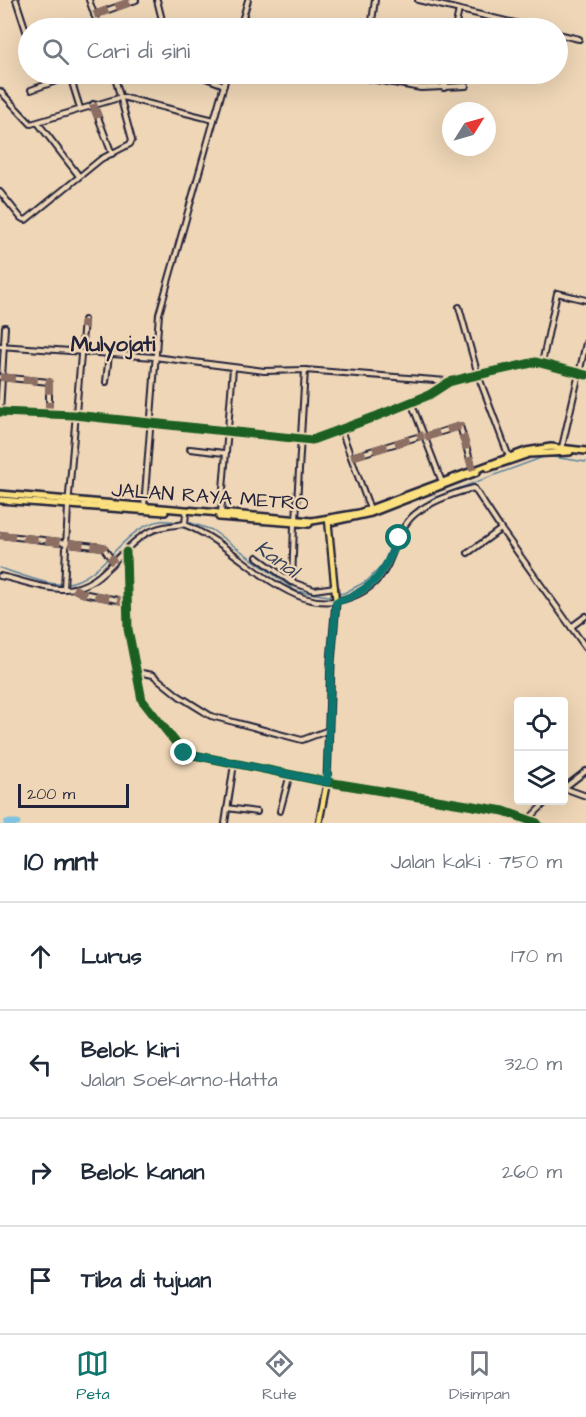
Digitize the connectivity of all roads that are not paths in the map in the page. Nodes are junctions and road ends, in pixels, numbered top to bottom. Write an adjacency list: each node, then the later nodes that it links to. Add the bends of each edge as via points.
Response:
1 (16, 0): 10 (street)
2 (89, 0): 9 (street)
3 (136, 0): 9 (street)
4 (157, 0): 12 (street)
5 (248, 0): 13 (street)
6 (375, 0): 14 (street)
7 (418, 0): 8 (street)
8 (459, 9): 15 (street); 16 (street)
9 (94, 15): 11 (street)
10 (22, 18)
11 (95, 18)
12 (162, 18)
13 (243, 18)
14 (372, 18)
15 (457, 18)
16 (495, 18)
17 (568, 36): 18 (street)
18 (579, 39)
19 (48, 84): 27 (street)
20 (72, 84): 31 (street)
21 (118, 84): 29 (street)
22 (403, 84): 26 (street)
23 (445, 84): 26 (street)
24 (224, 85): 32 (street)
25 (465, 87): 26 (street)
26 (444, 88)
27 (31, 90)
28 (0, 91): 33 (street, via 27,123)
29 (122, 97): 30 (street); 32 (street); 34 (street, via 132,140)
30 (93, 104): 31 (street); 34 (street)
31 (80, 108): 33 (street)
32 (214, 120): 45 (street, via 165,287)
33 (38, 123): 35 (street)
34 (112, 154): 35 (street)
35 (81, 175): 36 (street, via 26,220)
36 (0, 192)
37 (586, 300): 46 (street, via 557,293)
38 (459, 307): 50 (street)
39 (84, 320): 43 (street)
40 (5, 327): 42 (street)
41 (586, 343): 49 (street)
42 (1, 346): 43 (street); 52 (street)
43 (81, 351): 44 (street); 58 (street)
44 (109, 354): 45 (street); 53 (street)
45 (154, 357): 47 (street); 59 (street)
46 (542, 363): 49 (street); 50 (street)
47 (233, 368): 48 (street); 60 (street)
48 (305, 370): 54 (street); 63 (street)
49 (580, 374): 51 (street); 64 (street)
50 (478, 375): 54 (street); 69 (street)
51 (586, 375)
52 (1, 377): 56 (street); 57 (street, via 49,382)
53 (106, 382)
54 (449, 382): 55 (street)
55 (411, 402): 61 (street); 62 (street)
56 (0, 412): 57 (street)
57 (49, 414): 58 (street)
58 (74, 416): 59 (street); 74 (street)
59 (149, 424): 60 (street); 75 (street)
60 (226, 430): 63 (street); 67 (street)
61 (342, 430): 63 (street, via 315,440); 68 (street)
62 (425, 436): 68 (street); 70 (street, via 460,426); 71 (street)
63 (299, 439): 81 (street)
64 (562, 447): 66 (highway, JALAN RAYA METRO); 69 (highway, JALAN RAYA METRO, via 539,448)
65 (189, 448): 67 (street)
66 (586, 452): 79 (highway, via 529,454 371,513)
67 (224, 453): 78 (street)
68 (351, 457): 76 (street)
69 (509, 457): 70 (highway, JALAN RAYA METRO)
70 (473, 470): 71 (highway, JALAN RAYA METRO)
71 (442, 482): 76 (highway, JALAN RAYA METRO)
72 (0, 494): 74 (highway)
73 (0, 500): 74 (highway)
74 (68, 503): 75 (highway); 84 (street)
75 (144, 509): 77 (highway); 78 (highway, JALAN RAYA METRO)
76 (370, 509): 79 (highway, JALAN RAYA METRO)
77 (186, 514): 80 (street); 81 (highway)
78 (221, 514): 81 (highway, JALAN RAYA METRO)
79 (328, 521): 81 (highway); 93 (main road)
80 (184, 523): 85 (street, via 168,524 138,538); 94 (street, via 295,594 312,600)
81 (295, 523): 90 (street)
82 (501, 529): 86 (street); 94 (street, via 474,488 430,504 413,515 386,568 375,581 357,595); 97 (street)
83 (0, 535): 84 (street)
84 (66, 542): 88 (street, via 104,548); 91 (street)
85 (126, 552): 88 (street); 95 (street)
86 (468, 553)
87 (257, 557): 90 (street)
88 (113, 562): 92 (street, via 94,580)
89 (0, 576): 91 (street)
90 (292, 582): 93 (street, via 315,590)
91 (64, 585): 92 (street)
92 (73, 588): 95 (street)
93 (335, 589): 94 (main road)
94 (336, 600): 100 (main road)
95 (128, 605): 99 (street)
96 (586, 616): 97 (street)
97 (571, 627): 98 (street)
98 (586, 648)
99 (136, 672): 100 (street, via 153,675 211,716 302,740); 101 (street, via 144,702 182,752)
100 (329, 730): 104 (main road)
101 (234, 764): 103 (street); 109 (street)
102 (586, 771): 105 (street)
103 (290, 774): 104 (street); 110 (street)
104 (327, 782): 112 (street, via 456,802); 114 (main road)
105 (568, 785)
106 (568, 789): 107 (street)
107 (586, 796)
108 (545, 805): 112 (street)
109 (227, 807): 111 (street); 113 (street)
110 (279, 811)
111 (257, 812)
112 (533, 822)
113 (225, 823)
114 (319, 823)

